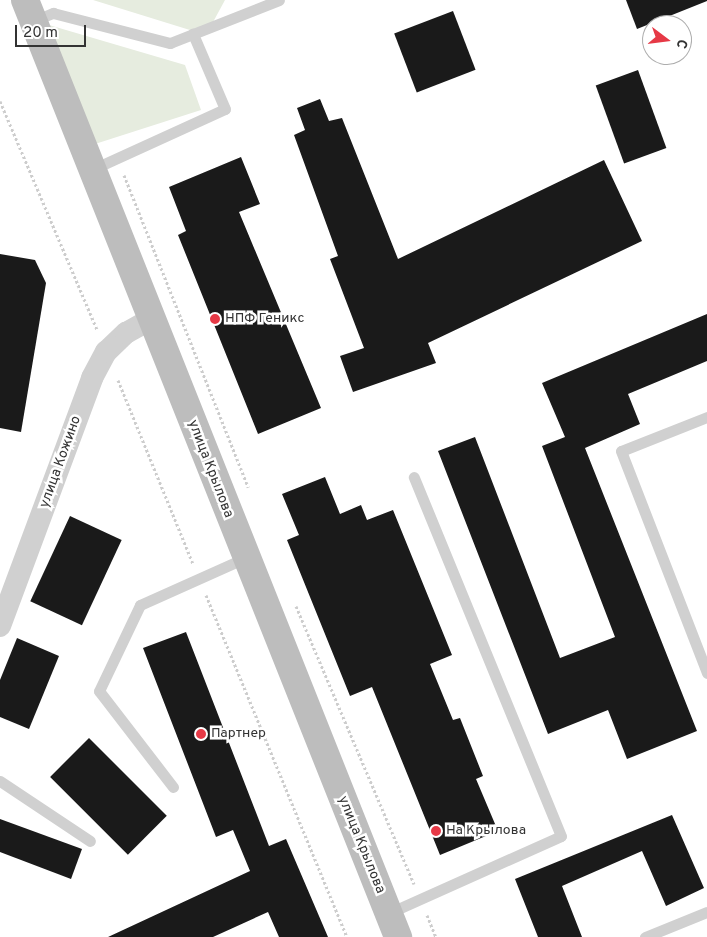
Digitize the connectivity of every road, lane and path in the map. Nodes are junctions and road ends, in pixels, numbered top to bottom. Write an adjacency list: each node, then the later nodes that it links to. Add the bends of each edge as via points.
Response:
1 (279, 0): 3 (lane)
2 (28, 11): 3 (lane, via 53,13 170,43); 6 (main road, улица Крылова)
3 (193, 34): 5 (lane, via 225,109)
4 (0, 101): 8 (path)
5 (116, 159): 6 (lane); 11 (path, via 136,196 245,471)
6 (90, 171): 7 (main road, улица Крылова)
7 (151, 318): 8 (street, улица Кожино, via 126,333); 12 (main road, улица Крылова)
8 (106, 352): 13 (path); 15 (street, улица Кожино, via 92,378)
9 (707, 417): 16 (lane, via 621,450)
10 (414, 477): 20 (lane, via 561,836)
11 (250, 496)
12 (246, 558): 13 (lane); 22 (main road, улица Крылова)
13 (200, 579): 18 (lane, via 140,606 99,690); 23 (path)
14 (292, 597): 20 (path)
15 (0, 626)
16 (707, 673)
17 (0, 781): 19 (lane)
18 (173, 787)
19 (90, 841)
20 (420, 899): 22 (lane); 24 (path)
21 (707, 912): 25 (lane)
22 (394, 925)
23 (347, 937)
24 (436, 937)
25 (645, 937)

